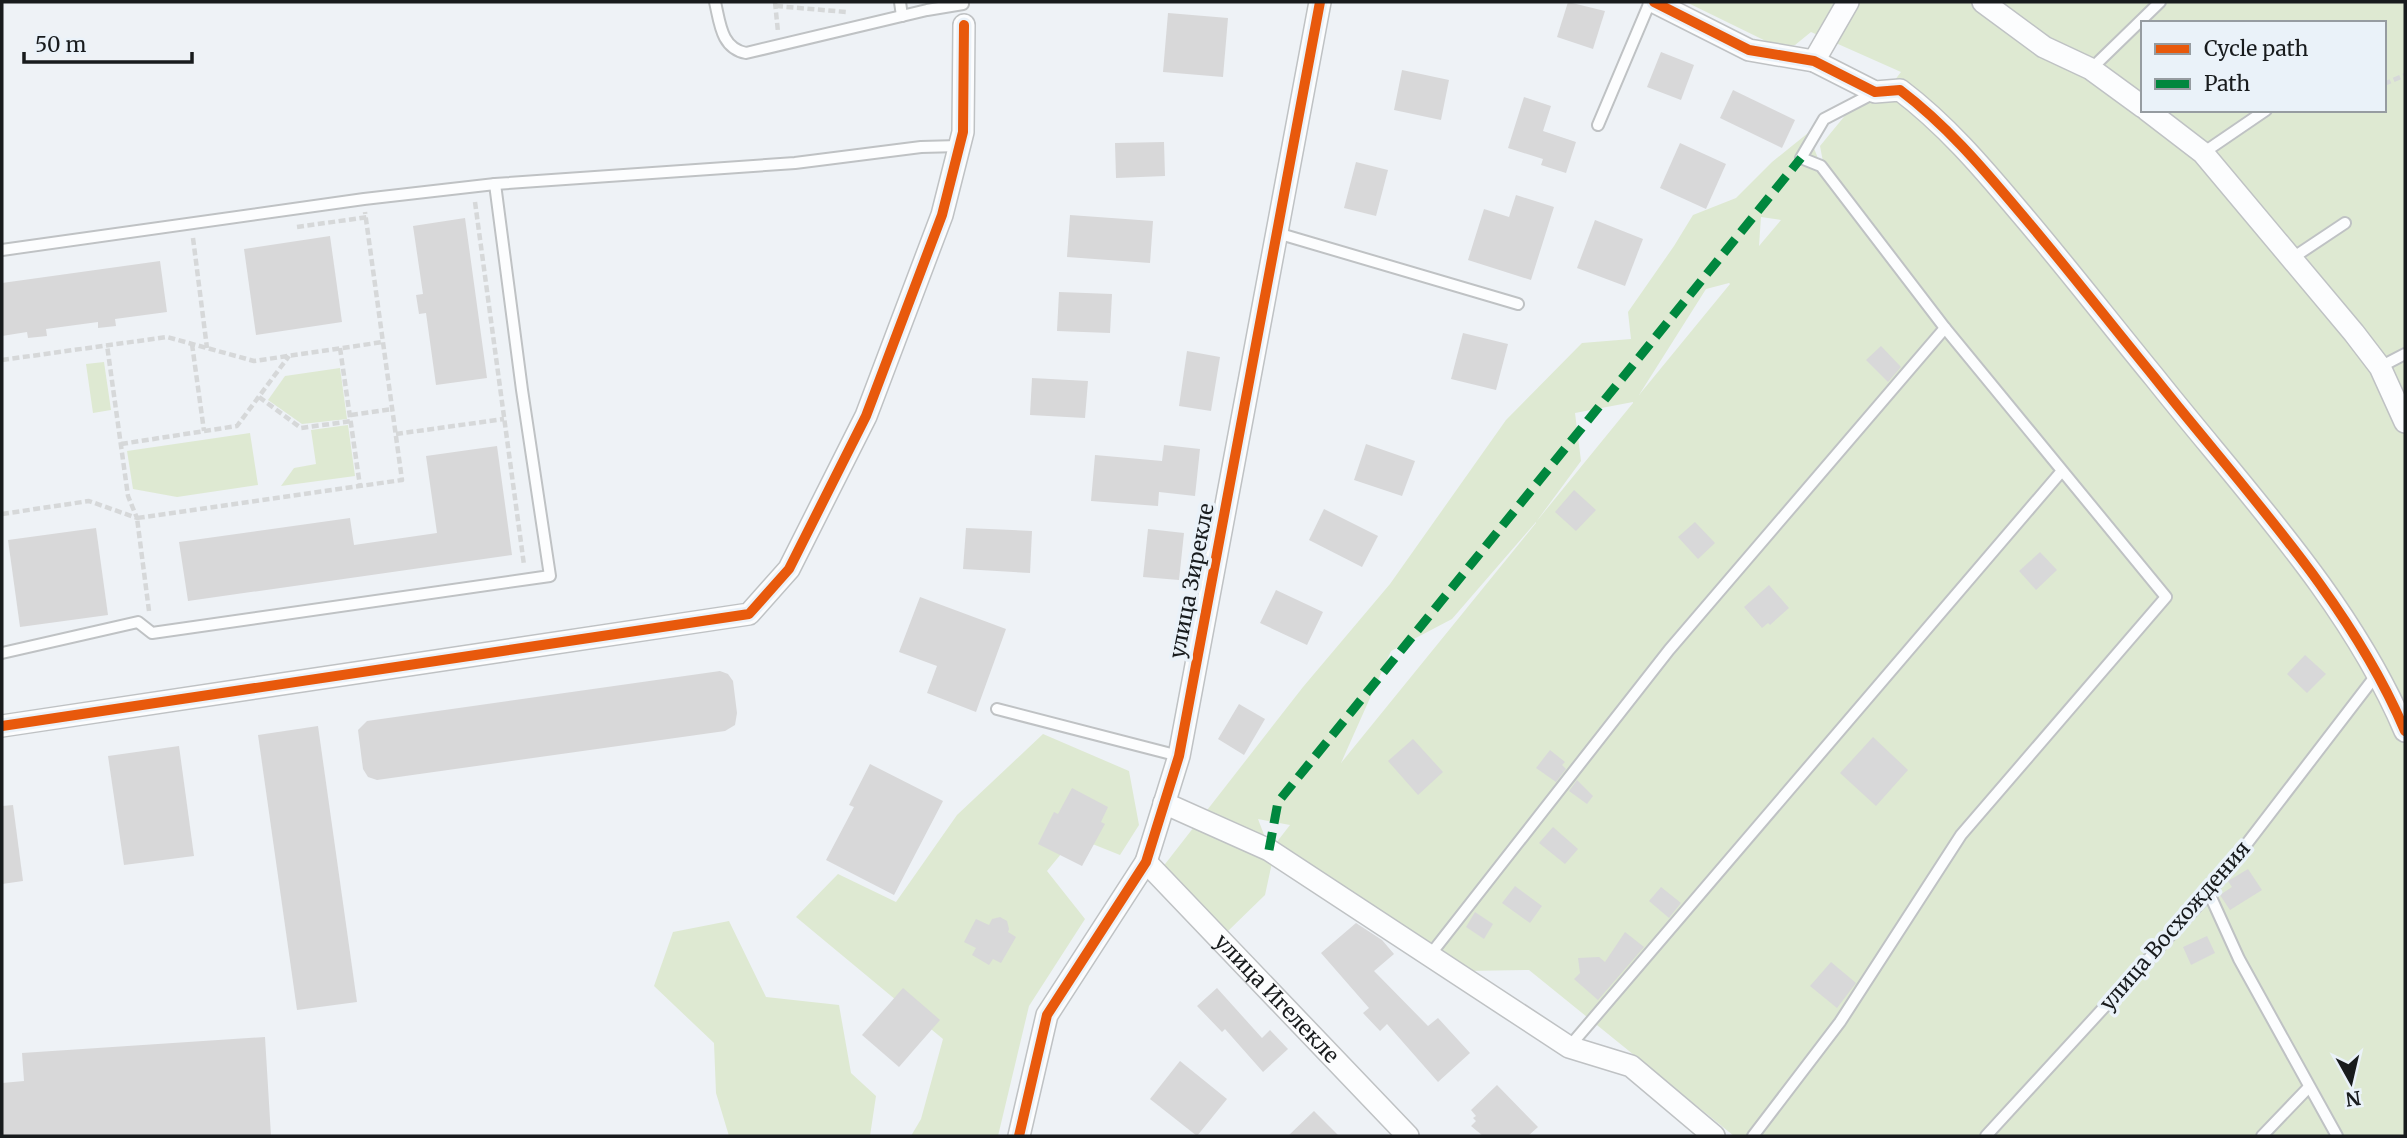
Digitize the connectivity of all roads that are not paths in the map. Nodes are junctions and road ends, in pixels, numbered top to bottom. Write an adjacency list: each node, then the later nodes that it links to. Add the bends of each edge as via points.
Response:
1 (715, 2): 9 (lane, via 723,35 735,50 753,53)
2 (900, 2): 9 (lane)
3 (1320, 2): 21 (street, улица Зирекле)
4 (1652, 2): 10 (street, via 1749,50); 16 (lane)
5 (1848, 2): 10 (street)
6 (1983, 2): 11 (street, via 2045,47)
7 (2160, 2): 11 (lane)
8 (963, 10): 9 (lane); 17 (street, via 963,132)
9 (902, 16)
10 (1814, 61): 12 (street)
11 (2091, 69): 13 (street)
12 (1875, 92): 25 (lane, via 1824,119 1801,158 1821,166); 31 (street, via 1899,90 1968,151 2314,576)
13 (2141, 106)
14 (2149, 112): 18 (street)
15 (2263, 112): 18 (lane)
16 (1598, 125)
17 (959, 146): 19 (lane, via 795,163); 33 (street, via 942,215 866,416 789,569 749,614)
18 (2203, 153): 23 (street)
19 (495, 184): 22 (lane); 30 (lane, via 550,576 152,633 138,622)
20 (2345, 223): 23 (lane)
21 (1277, 233): 24 (lane); 35 (street, улица Зирекле)
22 (2, 250)
23 (2291, 259): 27 (street)
24 (1518, 304)
25 (1945, 328): 29 (lane); 39 (lane, via 1669,650)
26 (2405, 354): 27 (lane)
27 (2380, 367): 28 (street)
28 (2405, 422)
29 (2061, 472): 40 (lane); 45 (lane, via 2166,597 1961,835 1840,1022)
30 (2, 653)
31 (2378, 673): 34 (street); 38 (lane, улица Восхождения)
32 (997, 709): 35 (lane)
33 (2, 726)
34 (2405, 731)
35 (1179, 756): 36 (street, улица Зирекле)
36 (1164, 803): 37 (street, улица Зирекле); 39 (street, via 1269,850)
37 (1146, 862): 42 (street, улица Зирекле, via 1047,1014); 43 (street, улица Игелекле)
38 (2209, 893): 41 (lane, via 2239,959); 46 (lane, улица Восхождения)
39 (1430, 955): 40 (street)
40 (1569, 1047): 44 (street, via 1631,1066)
41 (2309, 1087): 47 (lane); 48 (lane)
42 (1020, 1135)
43 (1408, 1136)
44 (1714, 1136)
45 (1753, 1136)
46 (1986, 1136)
47 (2262, 1136)
48 (2337, 1136)

